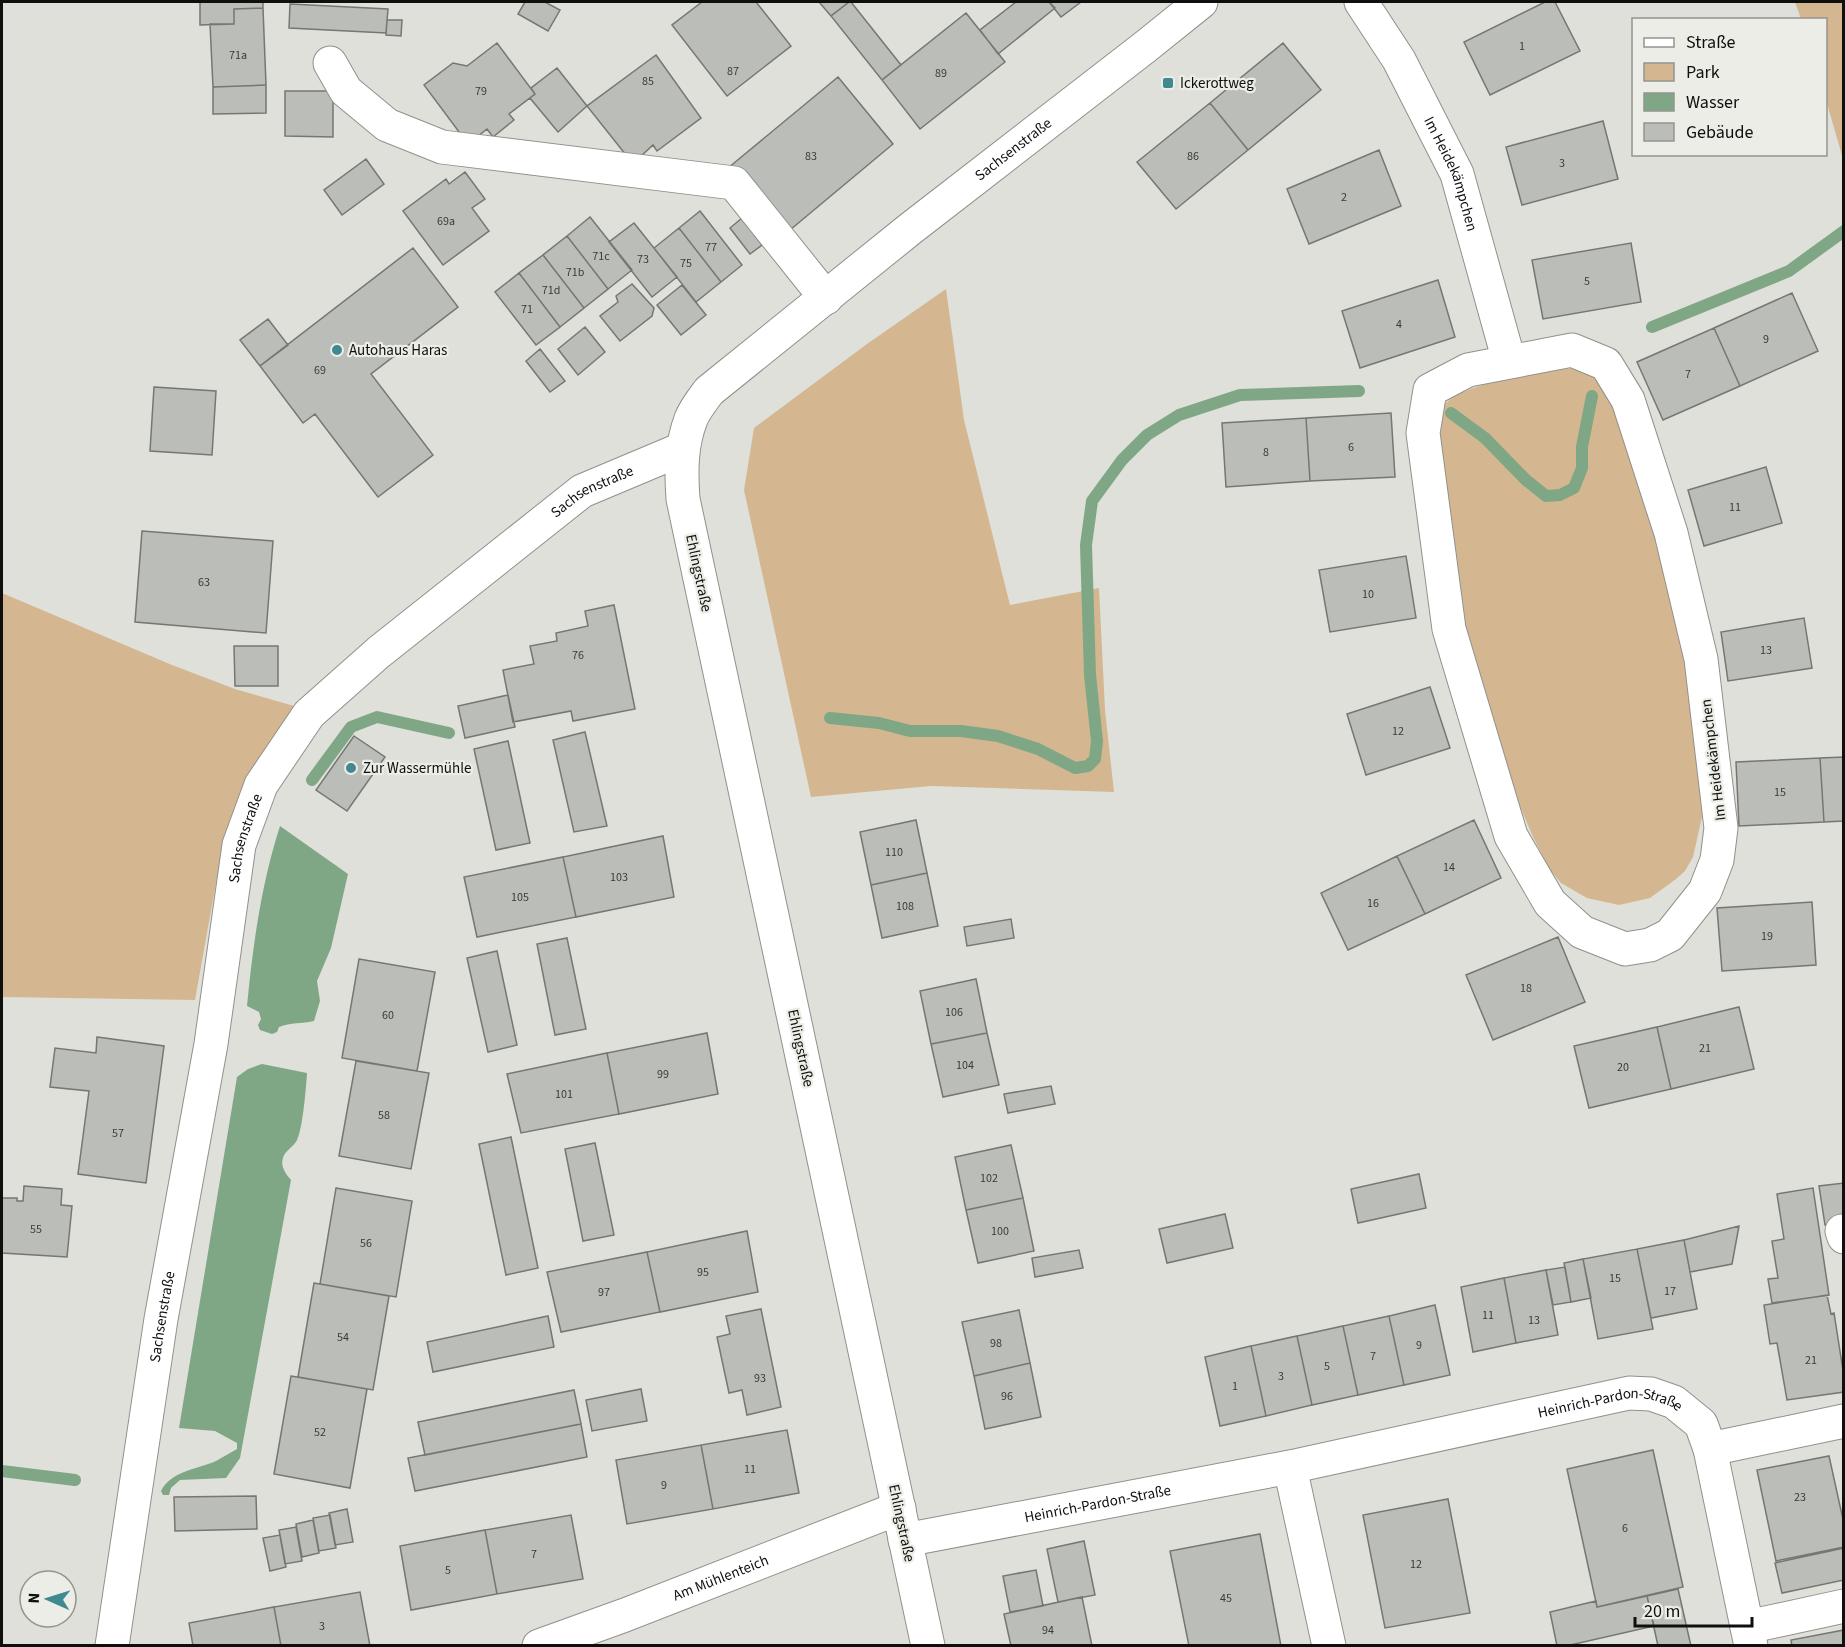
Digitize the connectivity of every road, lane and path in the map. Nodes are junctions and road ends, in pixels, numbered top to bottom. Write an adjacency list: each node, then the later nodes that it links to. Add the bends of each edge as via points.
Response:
1 (1201, 2): 4 (street, Sachsenstraße)
2 (1361, 2): 5 (street, Im Heidekämpchen, via 1399,60 1457,174)
3 (330, 63): 4 (street, via 346,91 387,125 442,147 734,183)
4 (826, 298): 6 (street, Sachsenstraße, via 709,391 692,417)
5 (1509, 361): 5 (street, Im Heidekämpchen, via 1468,370 1430,390 1423,433 1449,629 1510,836 1550,903 1582,932 1625,949 1650,945 1670,935 1705,891 1717,860 1721,828 1701,659 1671,533 1628,400 1606,364 1572,350)
6 (682, 449): 10 (street, Ehlingstraße, via 683,499); 14 (street, Sachsenstraße, via 582,491 379,652 309,714 261,785 239,845 211,1044 161,1319)
7 (1844, 1421): 8 (street)
8 (1710, 1449): 9 (street, Heinrich-Pardon-Straße, via 1701,1424 1674,1402 1651,1394 1629,1393); 13 (street, Heinrich-Pardon-Straße)
9 (1290, 1467): 11 (street, Heinrich-Pardon-Straße); 17 (street)
10 (899, 1508): 11 (street, Ehlingstraße); 15 (street, Am Mühlenteich)
11 (906, 1540): 16 (street, Ehlingstraße)
12 (1844, 1606): 13 (street)
13 (1749, 1636)
14 (112, 1646)
15 (539, 1646)
16 (928, 1646)
17 (1329, 1646)

